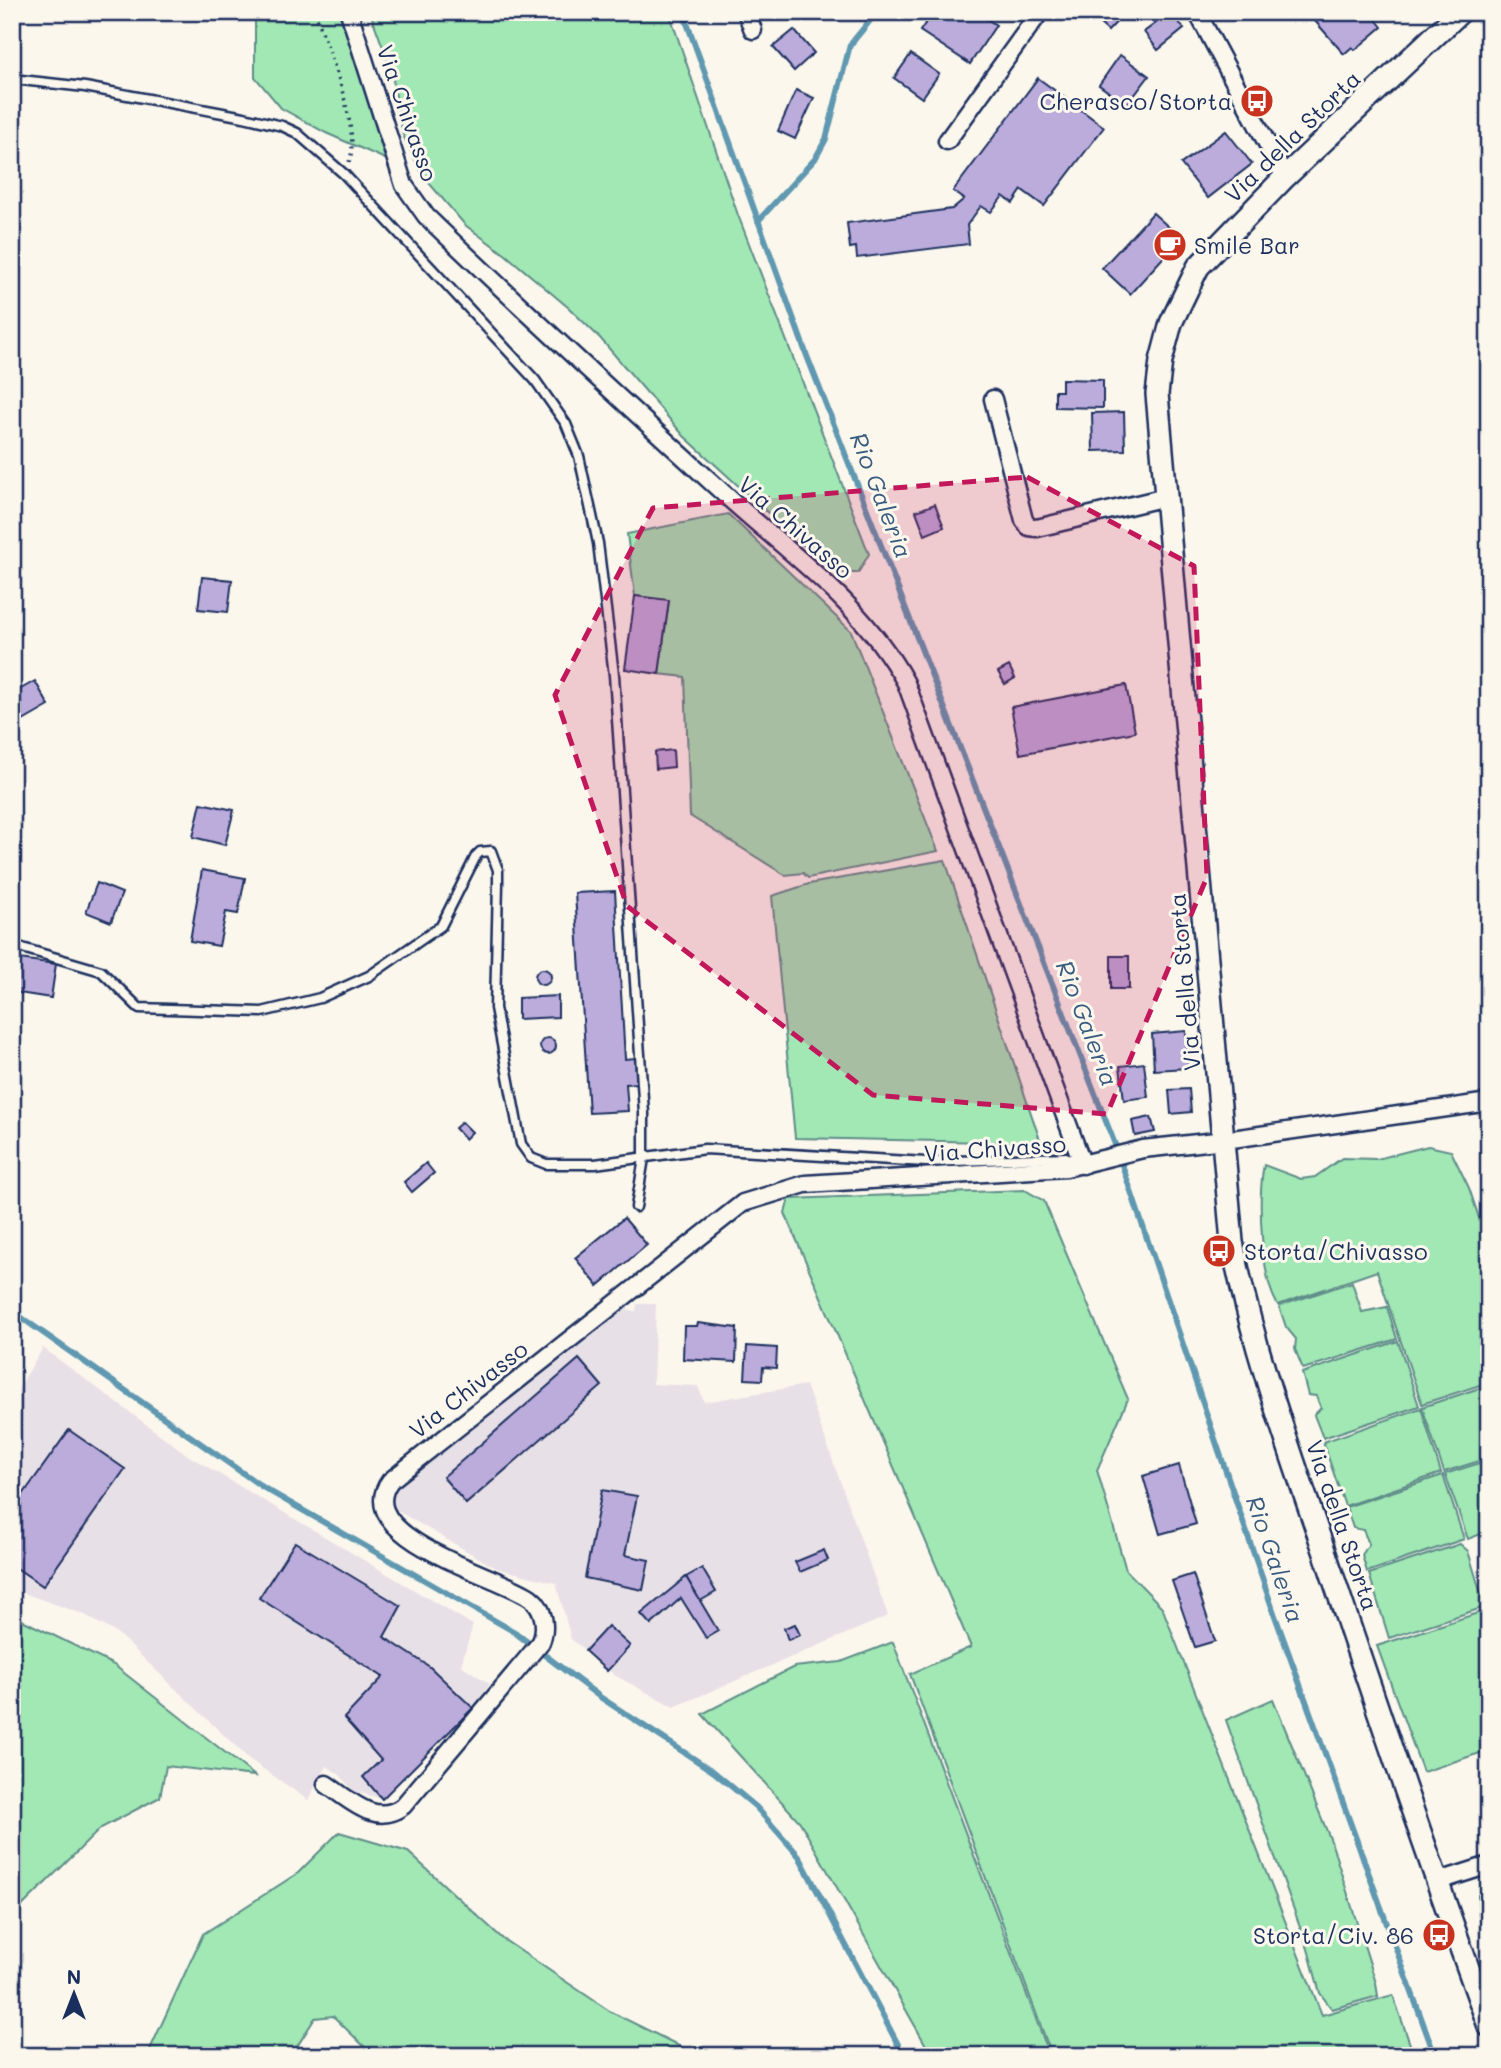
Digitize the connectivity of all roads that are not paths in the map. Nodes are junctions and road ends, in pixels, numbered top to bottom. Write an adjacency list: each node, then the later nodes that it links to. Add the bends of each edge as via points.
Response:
1 (349, 12): 16 (street, Via Chivasso, via 404,185 426,216 723,493 842,596 894,661 906,683)
2 (746, 12): 6 (street)
3 (1040, 12): 8 (street)
4 (1197, 12): 9 (street)
5 (1460, 12): 9 (main road, Via della Storta)
6 (753, 30)
7 (12, 79): 15 (lane, via 85,87 282,126 309,141 535,380 566,424 579,456 598,543 614,675)
8 (947, 141)
9 (1285, 177): 11 (main road, Via della Storta, via 1199,267 1171,323 1157,394)
10 (993, 399): 11 (street, via 1029,527)
11 (1166, 497): 14 (main road, Via della Storta)
12 (12, 944): 15 (lane, via 101,971 139,1008 262,1012 320,998 369,976 441,926 476,856 491,851 498,870 495,1008 525,1152 546,1164)
13 (1489, 1102): 14 (street, Via Chivasso)
14 (1224, 1140): 16 (street, Via Chivasso, via 1143,1149); 20 (main road, Via della Storta, via 1232,1242 1257,1350)
15 (644, 1158): 16 (lane, via 705,1149 926,1161 1066,1157); 17 (lane)
16 (1083, 1165): 18 (street, Via Chivasso, via 824,1182 743,1203 395,1475 383,1499 394,1524 428,1550 530,1598 542,1615 542,1639 393,1813 376,1815)
17 (636, 1207)
18 (326, 1784)
19 (1489, 1865): 20 (street)
20 (1436, 1882): 21 (main road, Via della Storta)
21 (1489, 2026)

